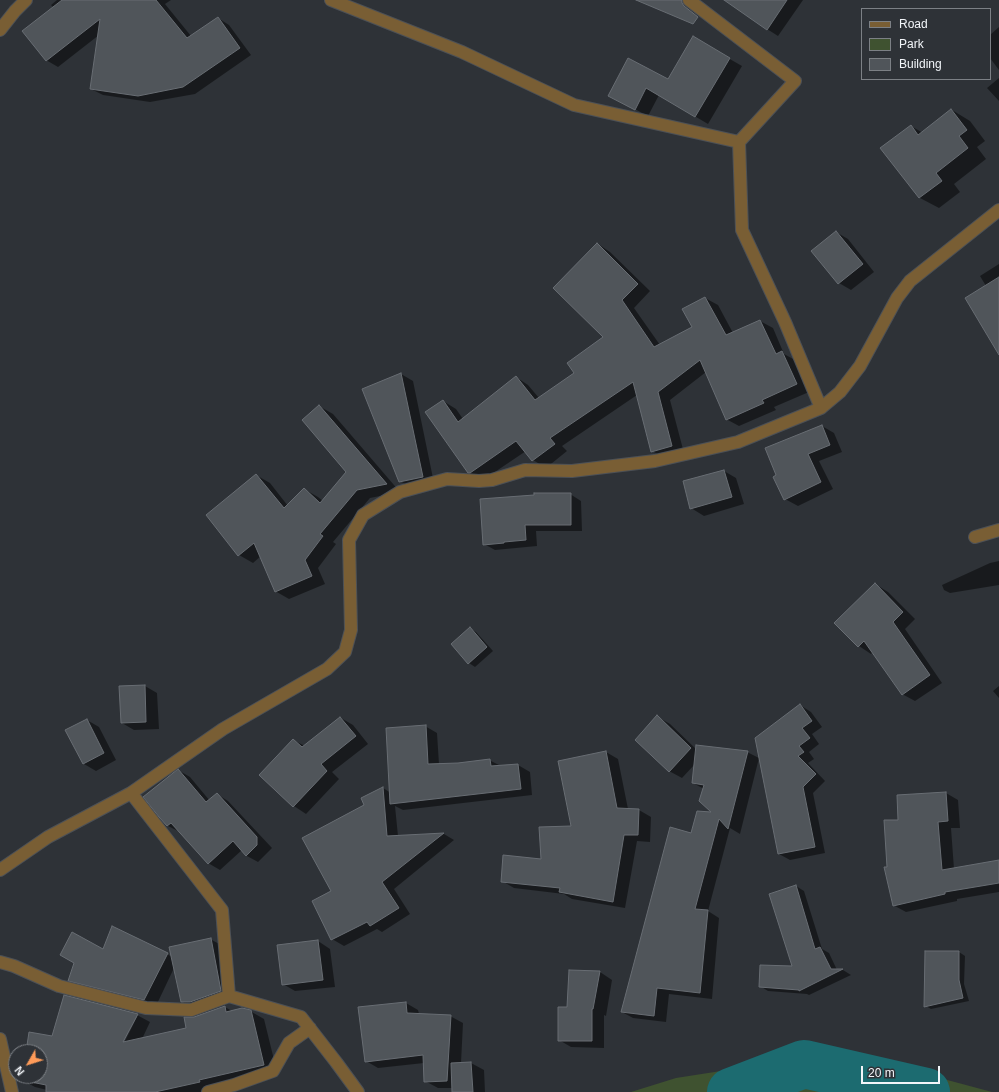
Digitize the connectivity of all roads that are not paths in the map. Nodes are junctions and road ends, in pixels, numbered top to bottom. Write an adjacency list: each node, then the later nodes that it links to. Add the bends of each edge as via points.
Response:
1 (26, 0): 4 (street)
2 (332, 0): 5 (street, via 462,52 574,105)
3 (689, 0): 5 (street, via 795,81)
4 (0, 30)
5 (739, 142): 7 (street, via 742,230)
6 (999, 210): 7 (street, via 910,281 897,298 860,366 840,392)
7 (821, 408): 10 (street, via 738,442 655,461 572,471 525,470 479,482 447,479 400,492 363,515 349,540 351,630 345,652 327,669 223,729)
8 (999, 530): 9 (street)
9 (975, 537)
10 (131, 793): 11 (street, via 48,837); 13 (street, via 222,910)
11 (0, 870)
12 (0, 962): 13 (street, via 59,986 146,1008 191,1010)
13 (229, 996): 14 (street, via 301,1017)
14 (310, 1028): 17 (street, via 289,1042 273,1071); 18 (street)
15 (0, 1040): 16 (street)
16 (12, 1092)
17 (208, 1092)
18 (358, 1092)

